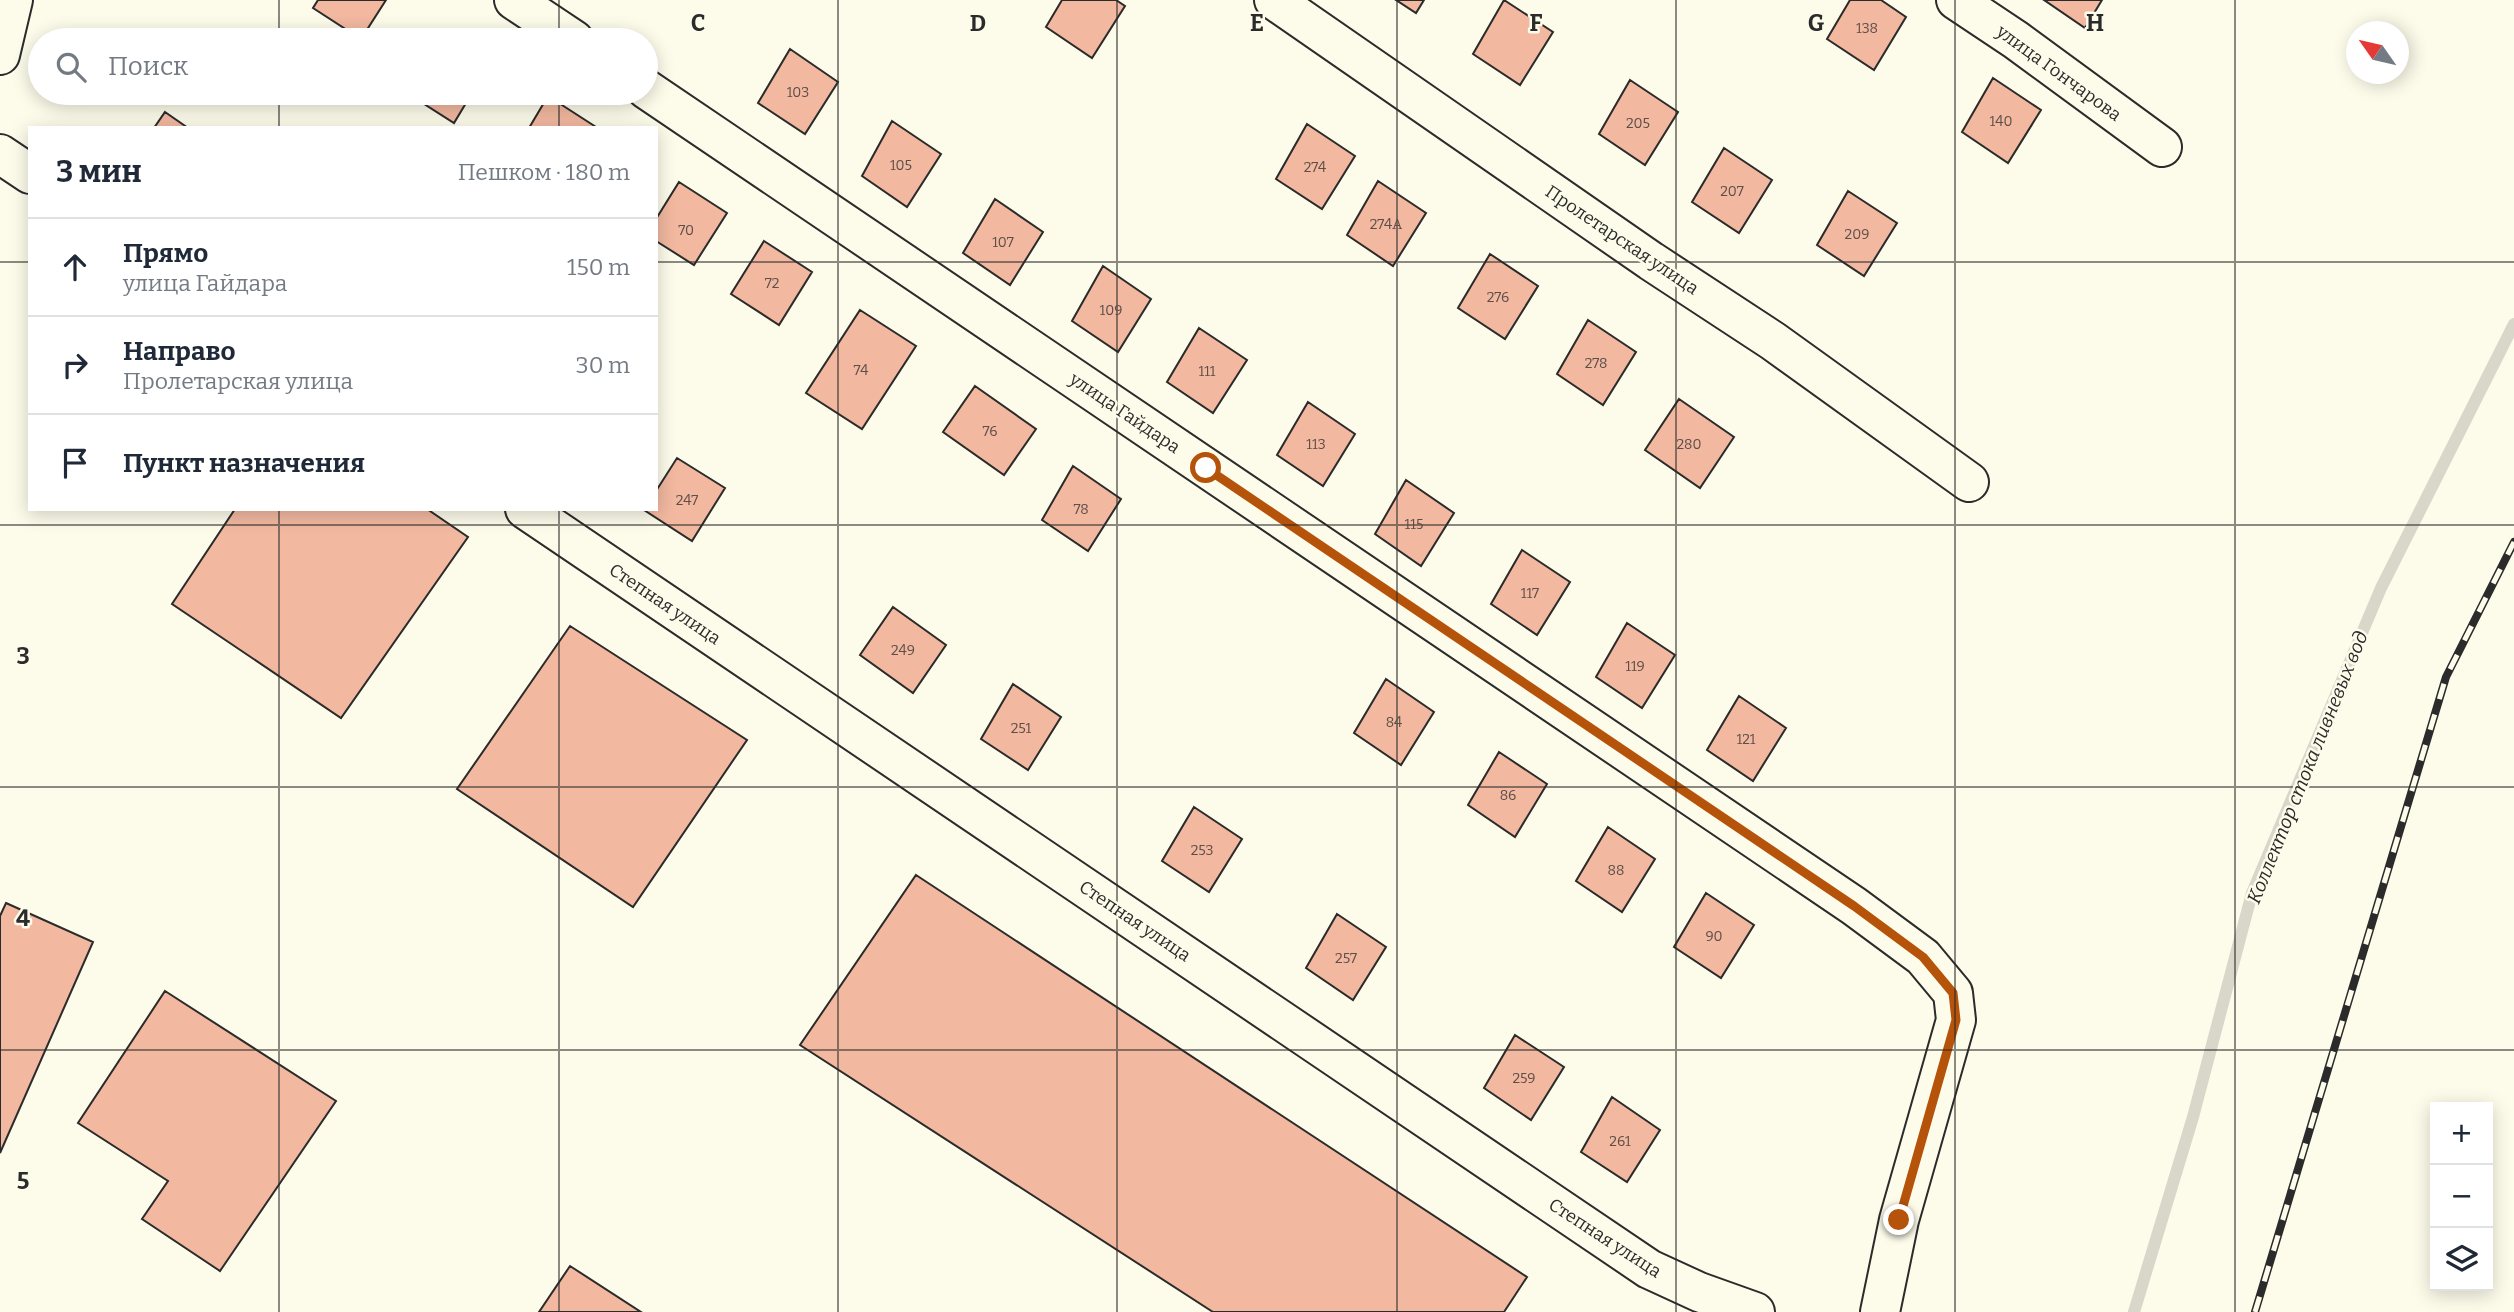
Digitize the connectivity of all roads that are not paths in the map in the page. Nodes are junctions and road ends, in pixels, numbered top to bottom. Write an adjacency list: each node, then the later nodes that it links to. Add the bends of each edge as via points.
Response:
1 (13, 0): 6 (street)
2 (514, 0): 5 (street)
3 (1274, 0): 11 (street, Пролетарская улица, via 1773,341)
4 (1956, 0): 8 (street, улица Гончарова)
5 (556, 28)
6 (0, 55)
7 (658, 97): 14 (street, улица Гайдара, via 1923,957 1953,993 1956,1020 1899,1220)
8 (2162, 147)
9 (0, 154): 10 (street)
10 (28, 173)
11 (1969, 482)
12 (528, 511): 13 (street, Степная улица, via 1649,1269)
13 (1755, 1312)
14 (1880, 1312)

